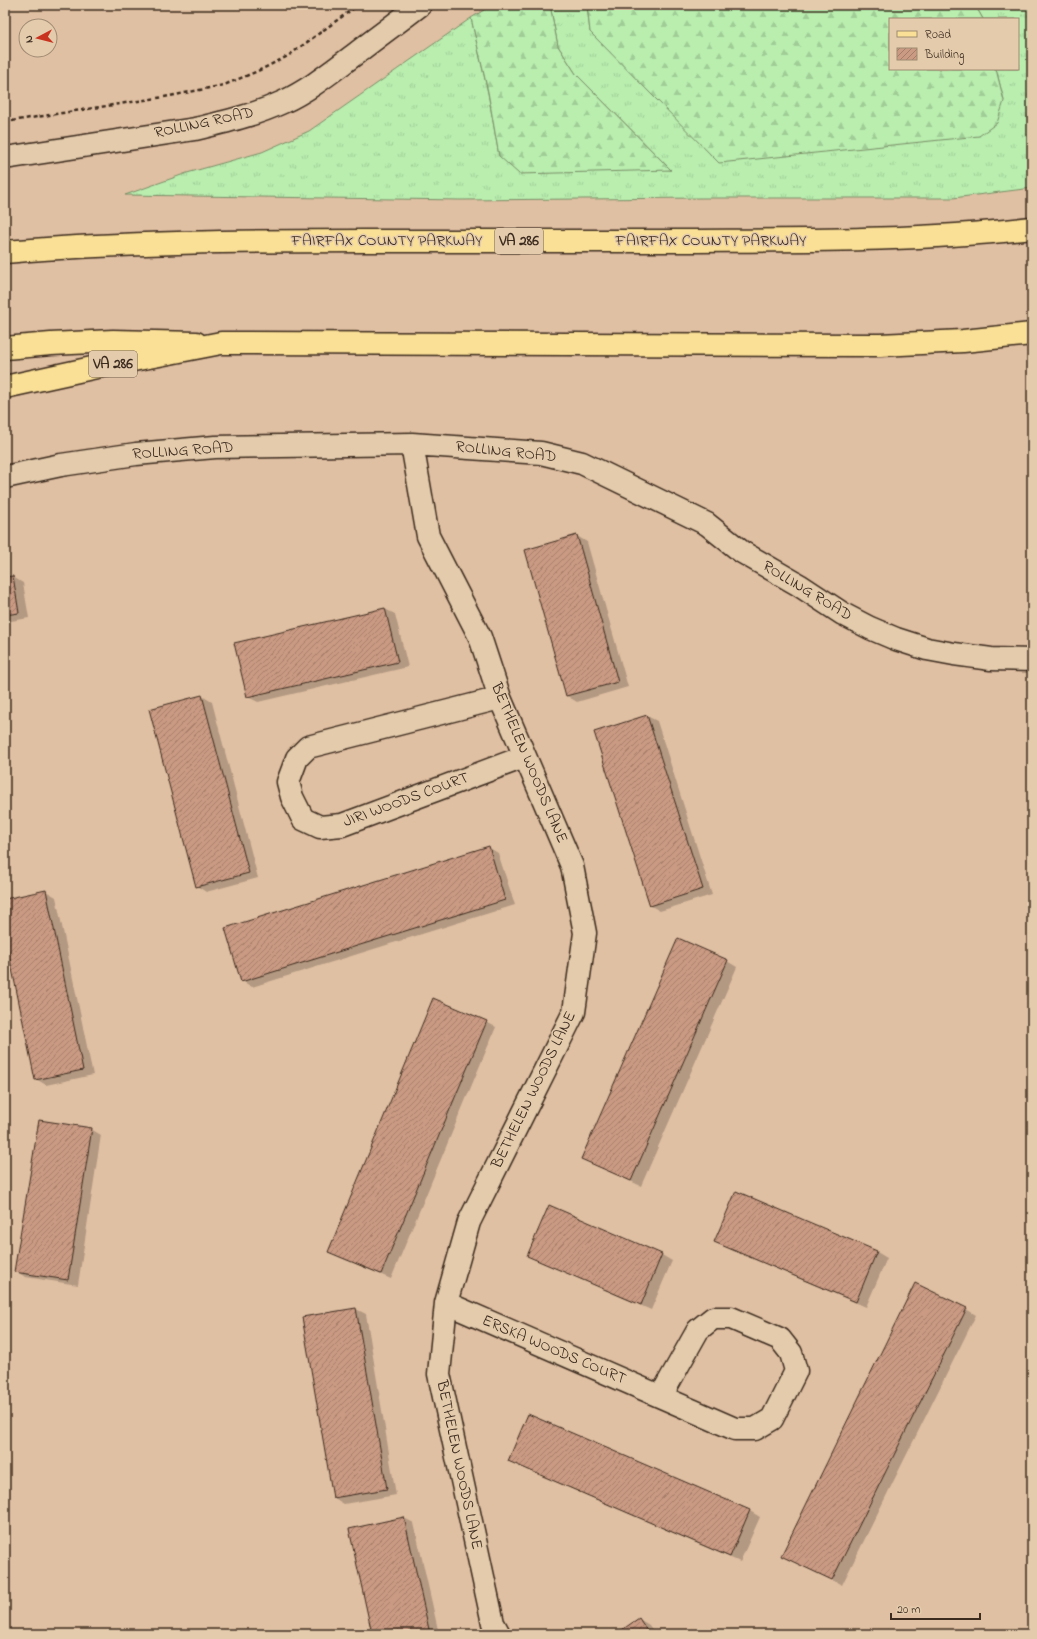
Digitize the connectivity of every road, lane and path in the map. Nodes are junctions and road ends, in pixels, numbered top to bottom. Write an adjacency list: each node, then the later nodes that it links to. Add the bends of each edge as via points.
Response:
1 (358, 5): 3 (path, via 288,56 224,85)
2 (420, 5): 4 (street, ROLLING ROAD, via 306,90 254,114 225,123)
3 (5, 122)
4 (5, 158)
5 (1032, 228): 6 (main road, FAIRFAX COUNTY PARKWAY / VA 286, via 980,234 823,241 243,241 67,247)
6 (5, 252)
7 (1032, 334): 8 (main road, VA 286, via 963,341 880,344)
8 (221, 343): 9 (main road, via 113,341); 10 (main road, VA 286)
9 (5, 348)
10 (5, 387)
11 (412, 444): 12 (street, ROLLING ROAD, via 214,447 136,454 61,465); 13 (street, ROLLING ROAD, via 541,453 582,463 707,524 742,552 870,628 928,649 991,659); 14 (street, BETHELEN WOODS LANE, via 428,536 480,637)
12 (5, 477)
13 (1032, 660)
14 (500, 698): 15 (street, BETHELEN WOODS LANE); 15 (street, JIRI WOODS COURT, via 308,747 297,758 288,782 292,797 303,819 320,827 342,825)
15 (524, 757): 16 (street, BETHELEN WOODS LANE, via 572,866 585,933 574,1012 469,1222)
16 (446, 1303): 17 (street, ERSKA WOODS COURT); 18 (street, BETHELEN WOODS LANE, via 439,1374 493,1623)
17 (661, 1396): 17 (street, ERSKA WOODS COURT, via 735,1429 755,1429 772,1419 796,1371 791,1353 780,1339 731,1318 713,1318 698,1330)
18 (499, 1634)

